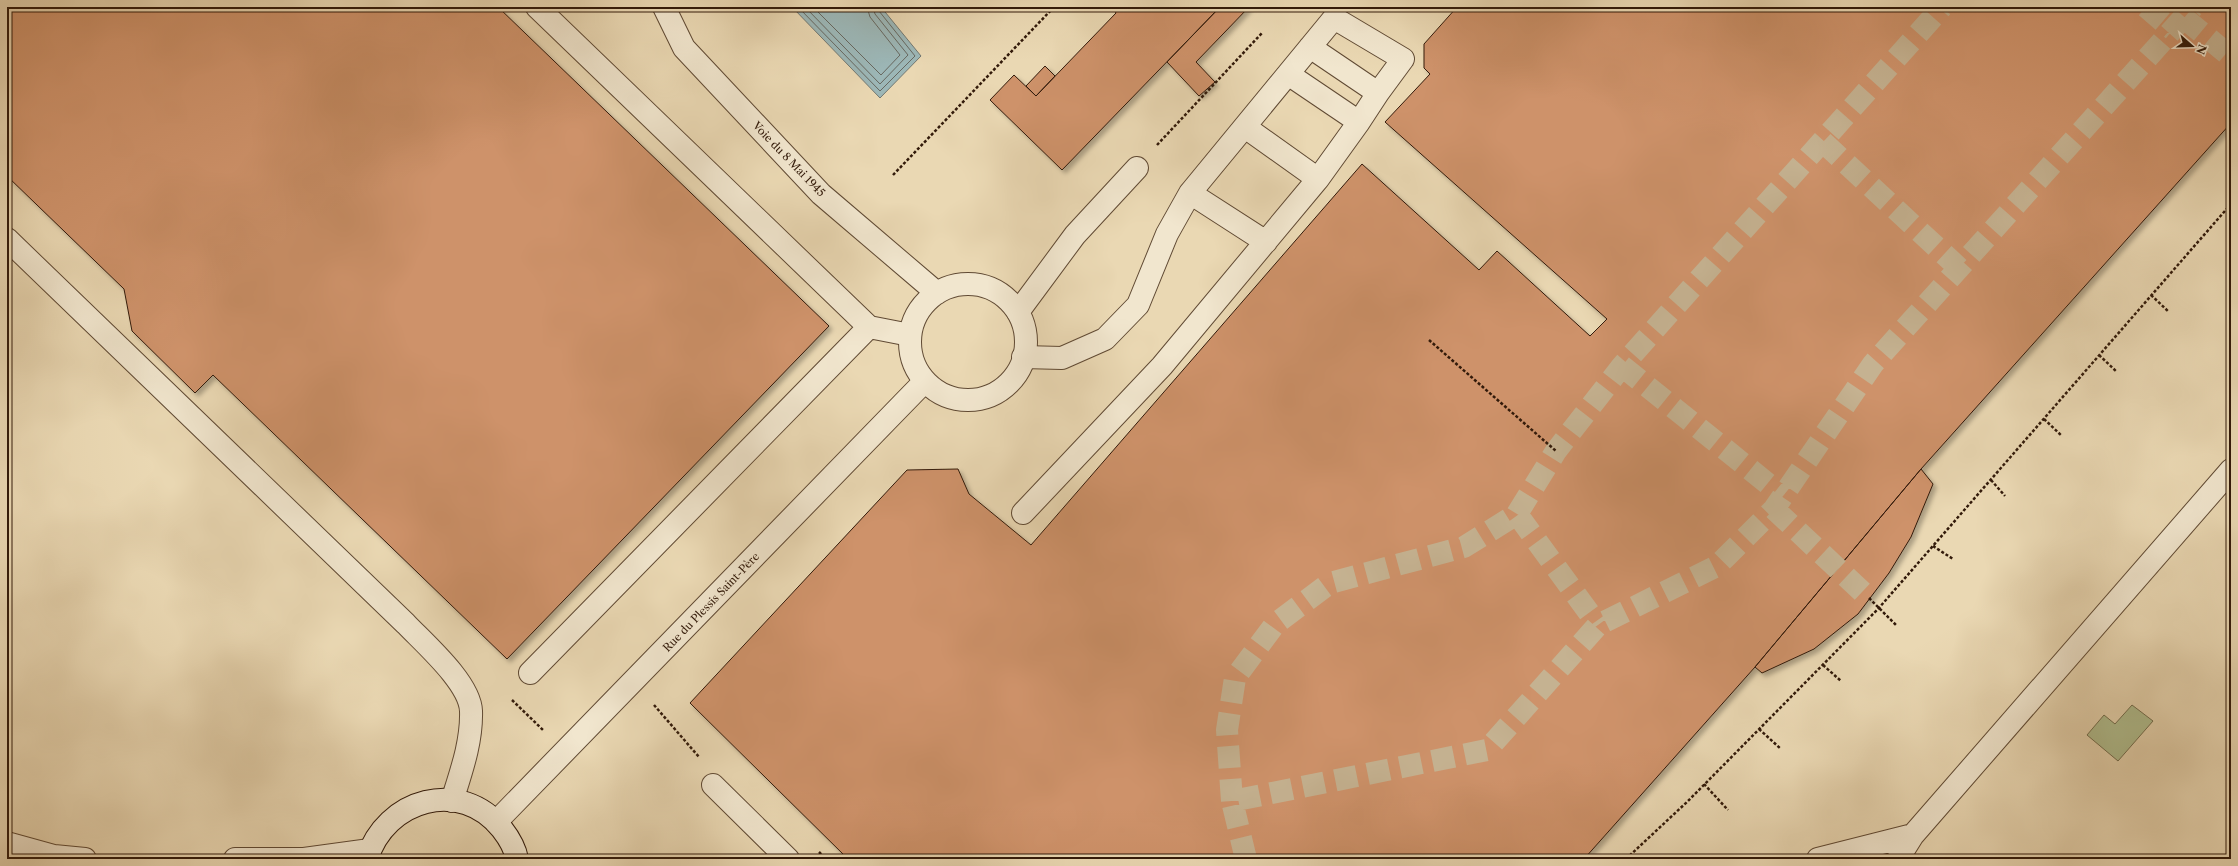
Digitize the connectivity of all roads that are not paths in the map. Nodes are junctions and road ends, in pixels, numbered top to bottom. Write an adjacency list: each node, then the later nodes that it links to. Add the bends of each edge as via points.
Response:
1 (537, 7): 15 (street)
2 (664, 7): 13 (street, Voie du 8 Mai 1945, via 684,48 821,194)
3 (1310, 47): 4 (street); 5 (street); 5 (street, via 1334,18 1403,59)
4 (1288, 74): 6 (street); 7 (street)
5 (1378, 93): 6 (street)
6 (1359, 122): 9 (street)
7 (1245, 127): 9 (street); 10 (street)
8 (1137, 168): 14 (street, via 1075,235)
9 (1318, 179): 12 (street)
10 (1190, 193): 12 (street); 17 (street, via 1167,234 1138,305 1105,339 1062,358)
11 (7, 239): 23 (street, via 400,619 462,685 471,710 466,754)
12 (1266, 242): 20 (street, via 1162,366)
13 (937, 293): 14 (street, via 954,285 972,284 990,288 1006,298); 16 (street, via 923,304)
14 (1018, 312): 17 (street, via 1024,330)
15 (869, 327): 16 (street); 21 (street)
16 (910, 335): 18 (street, via 911,352 916,368)
17 (1023, 356): 18 (street, via 1020,367 1009,382 995,393 977,399 952,397 940,393)
18 (925, 381): 24 (street, Rue du Plessis Saint-Père)
19 (2231, 470): 25 (street)
20 (1023, 513)
21 (530, 673)
22 (713, 785): 31 (street)
23 (452, 801): 24 (street, via 483,812); 27 (street, via 424,803 402,811 388,821 377,834)
24 (496, 822): 30 (street, via 509,838)
25 (1913, 835): 32 (street); 33 (street)
26 (7, 843): 28 (street, via 54,856)
27 (368, 854): 29 (street)
28 (84, 859)
29 (235, 859)
30 (517, 859)
31 (788, 859)
32 (1818, 859)
33 (1898, 859)

